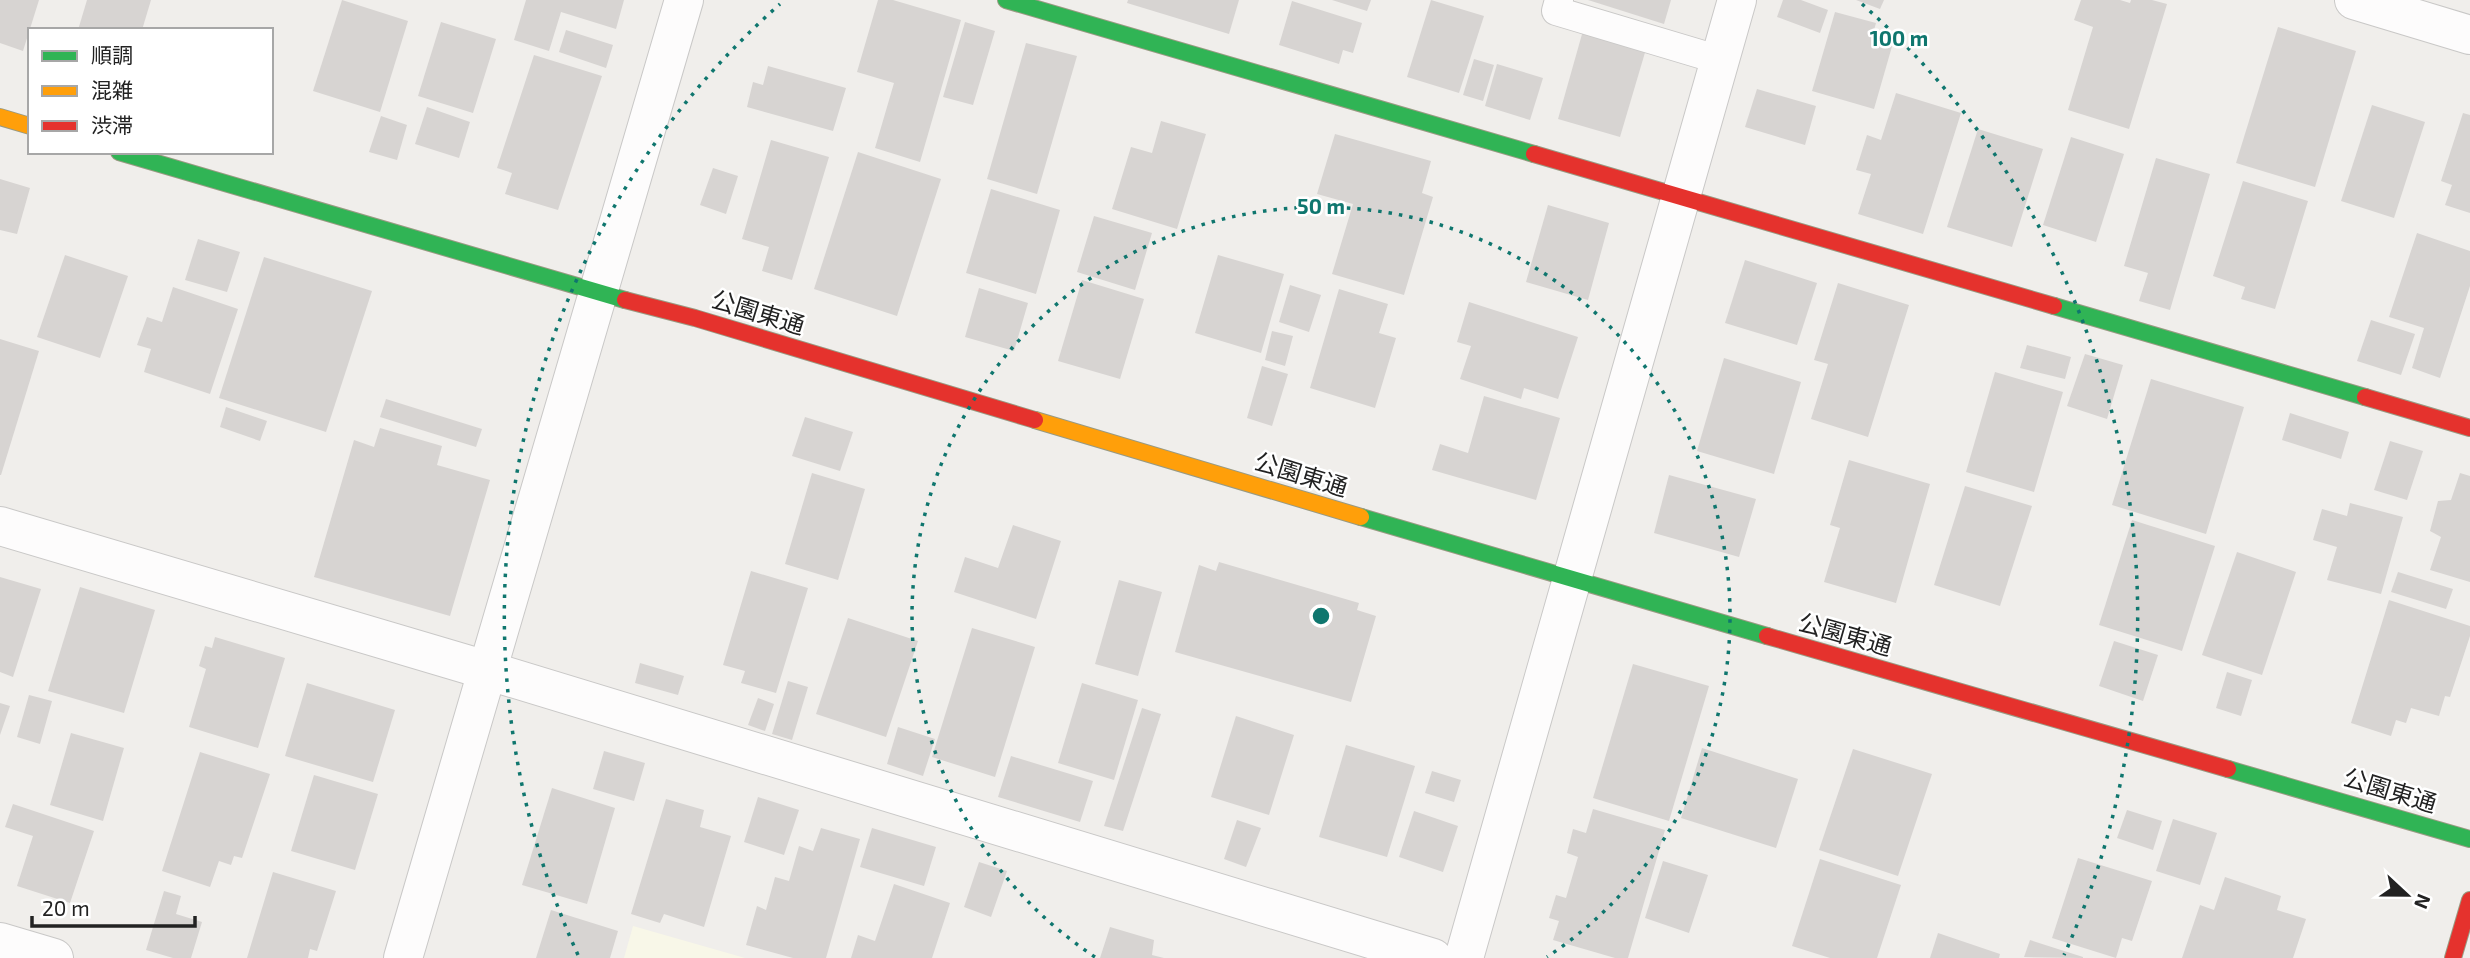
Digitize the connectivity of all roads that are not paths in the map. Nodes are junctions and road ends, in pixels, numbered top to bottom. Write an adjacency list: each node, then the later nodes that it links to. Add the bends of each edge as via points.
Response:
1 (684, 0): 12 (street)
2 (1006, 0): 11 (street)
3 (1559, 0): 7 (lane, via 1556,11)
4 (1737, 0): 7 (street)
5 (2354, 0): 6 (street)
6 (2470, 35)
7 (1720, 60): 11 (street)
8 (0, 117): 9 (street)
9 (28, 125)
10 (127, 154): 12 (street, 公園東通)
11 (1680, 198): 13 (street); 15 (street)
12 (597, 293): 15 (street, 公園東通, via 695,318); 16 (street)
13 (2470, 428)
14 (0, 526): 16 (street)
15 (1571, 580): 17 (street, 公園東通); 23 (street)
16 (486, 670): 21 (street); 22 (street)
17 (2470, 839)
18 (2470, 900): 24 (street)
19 (0, 942): 20 (street)
20 (54, 958)
21 (403, 958)
22 (1433, 958)
23 (1464, 958)
24 (2453, 958)

